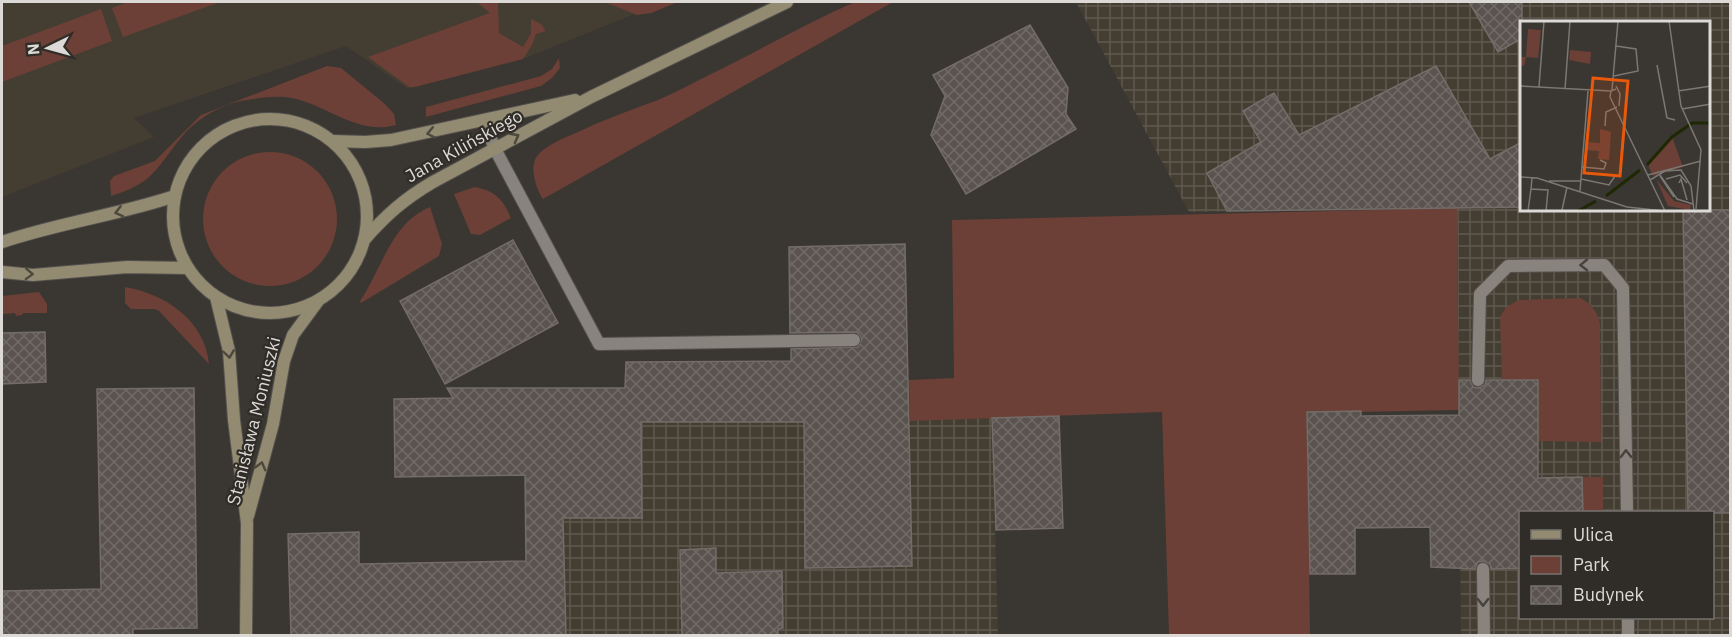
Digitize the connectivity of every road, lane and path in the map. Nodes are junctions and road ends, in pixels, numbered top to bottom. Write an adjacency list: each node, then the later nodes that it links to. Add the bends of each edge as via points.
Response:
1 (787, 2): 2 (main road, Jana Kilińskiego)
2 (591, 97): 3 (main road, Jana Kilińskiego); 5 (main road, Jana Kilińskiego, one-way to 2)
3 (484, 121): 4 (main road, Jana Kilińskiego, one-way to 4, via 391,140); 5 (lane)
4 (332, 141): 6 (main road, via 307,126 280,119 251,120 225,130 201,147 184,170); 7 (main road, via 350,161 363,186 367,213)
5 (495, 149): 7 (main road, Jana Kilińskiego, via 412,194); 13 (lane, via 599,344)
6 (175, 196): 8 (main road, one-way to 8); 9 (main road, via 172,221 177,245)
7 (364, 240): 12 (main road, via 355,264 340,284)
8 (2, 242)
9 (188, 268): 10 (main road, one-way to 9); 11 (main road)
10 (2, 272)
11 (216, 297): 12 (main road, via 241,309 268,313 294,310); 16 (main road, Stanisława Moniuszki, one-way to 16, via 229,351)
12 (319, 300): 16 (main road, Stanisława Moniuszki, one-way to 12, via 273,424 284,361 293,335)
13 (854, 340)
14 (1478, 380): 15 (lane, one-way to 14, via 1623,288 1604,265 1508,266 1480,294)
15 (1627, 511)
16 (247, 523): 19 (main road, Stanisława Moniuszki)
17 (1483, 568): 20 (lane, one-way to 20)
18 (1628, 619): 21 (lane)
19 (246, 636)
20 (1484, 636)
21 (1628, 636)

